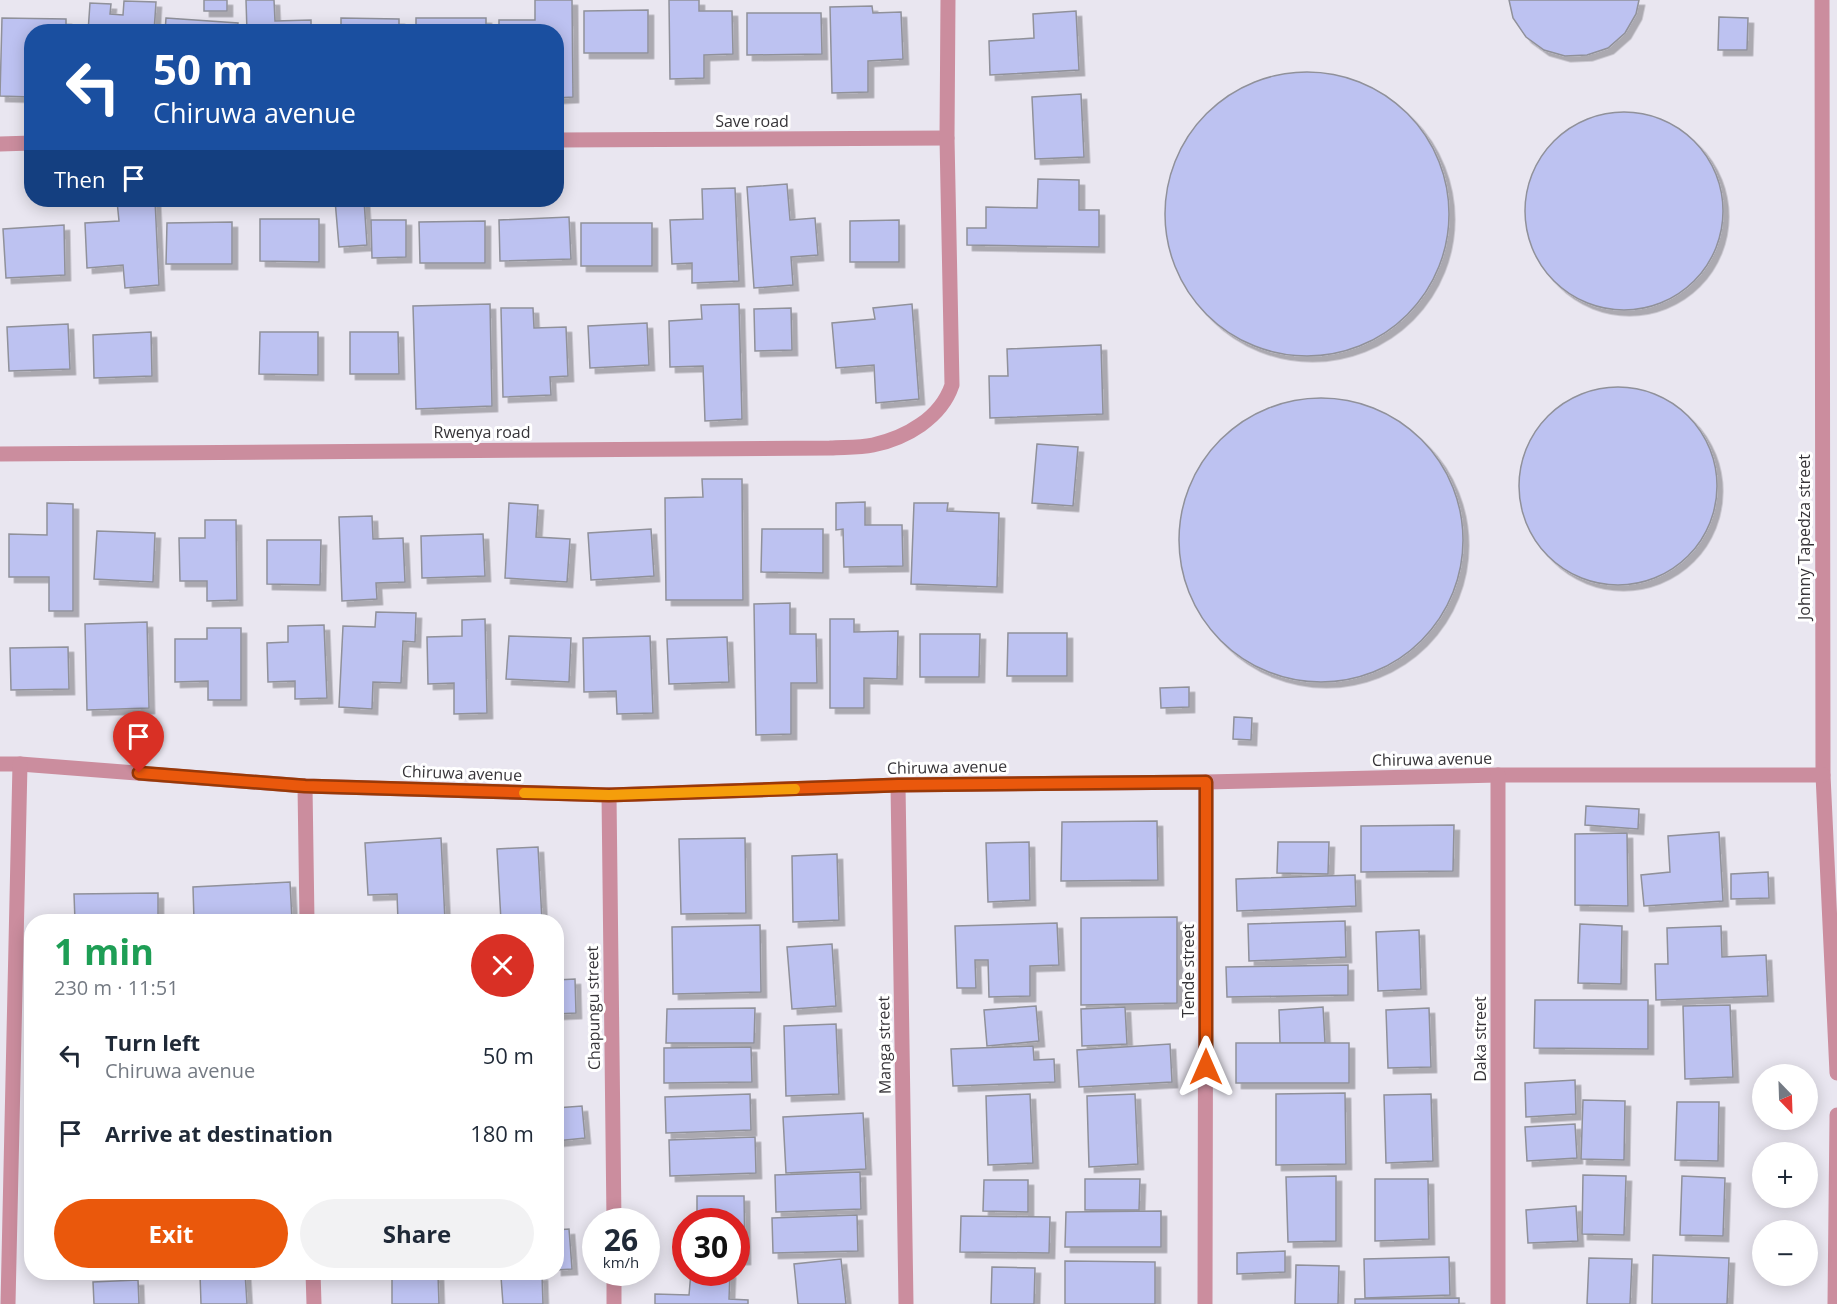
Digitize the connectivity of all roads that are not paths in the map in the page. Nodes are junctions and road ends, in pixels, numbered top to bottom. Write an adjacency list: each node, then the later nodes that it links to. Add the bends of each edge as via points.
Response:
1 (948, 0): 3 (street)
2 (1822, 0): 11 (street, Johnny Tapedza street)
3 (947, 138): 4 (street, Save road); 7 (street, Rwenya road, via 952,385 937,412 900,437 873,445 830,448)
4 (564, 140)
5 (24, 143): 6 (street)
6 (0, 144)
7 (0, 454)
8 (0, 764): 9 (street, Chiruwa avenue)
9 (20, 764): 14 (street, Chiruwa avenue); 22 (street)
10 (1498, 775): 11 (street, Chiruwa avenue); 12 (street, Chiruwa avenue); 27 (street, Daka street)
11 (1822, 775): 17 (street, Johnny Tapedza street)
12 (1206, 782): 13 (street, Chiruwa avenue); 26 (street, Tende street)
13 (898, 785): 15 (street, Chiruwa avenue); 25 (street, Manga street)
14 (305, 786): 15 (street, Chiruwa avenue); 16 (street)
15 (609, 795): 19 (street, Chapungu street)
16 (307, 914)
17 (1837, 1073)
18 (1837, 1115): 28 (street)
19 (614, 1208)
20 (313, 1280): 23 (street)
21 (614, 1286): 24 (street)
22 (8, 1304)
23 (314, 1304)
24 (614, 1304)
25 (906, 1304)
26 (1205, 1304)
27 (1498, 1304)
28 (1835, 1304)

